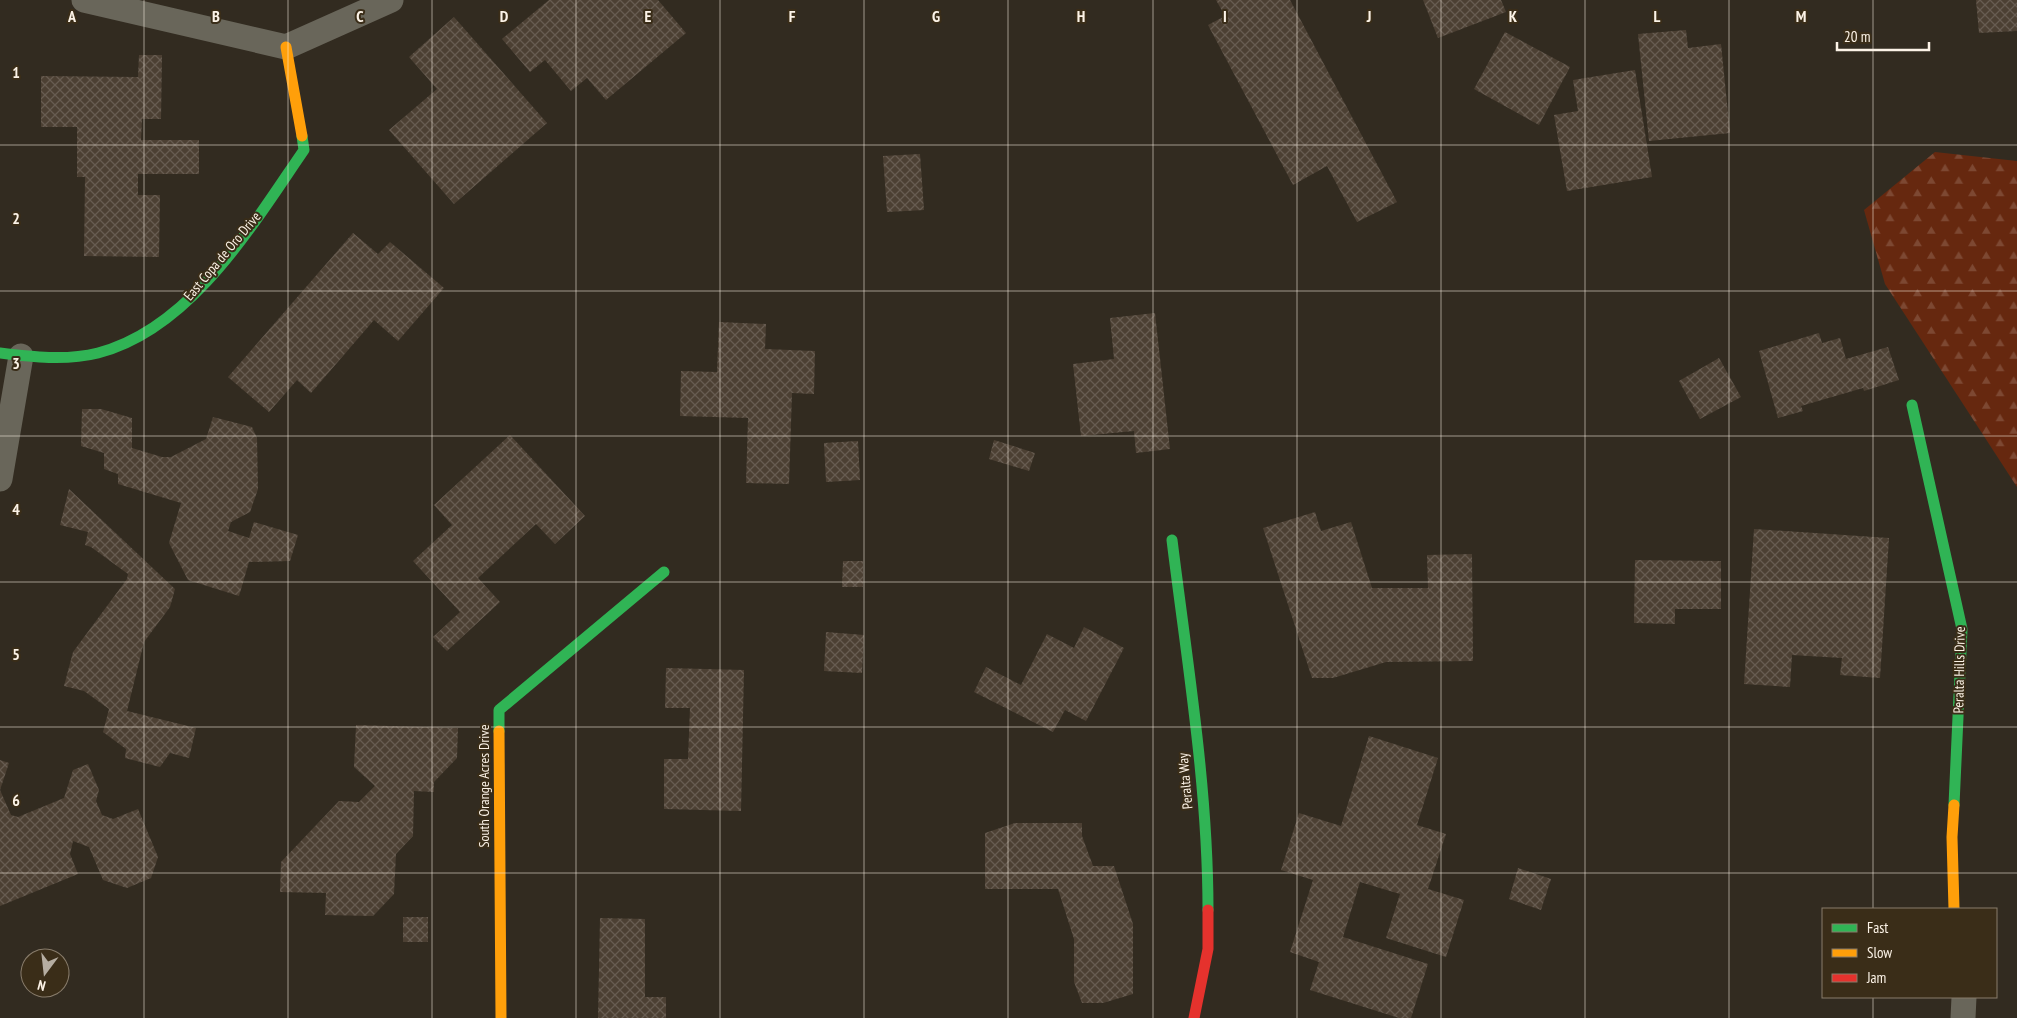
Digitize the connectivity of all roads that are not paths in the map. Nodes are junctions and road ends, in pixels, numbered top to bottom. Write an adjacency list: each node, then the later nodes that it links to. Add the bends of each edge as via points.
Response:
1 (84, 0): 3 (street)
2 (391, 0): 3 (street)
3 (286, 47): 4 (street, East Copa de Oro Drive, via 304,150 249,229 202,285 170,316 138,338 99,353 62,358)
4 (10, 354): 6 (street, East Copa de Oro Drive)
5 (1912, 405): 9 (street, Peralta Hills Drive, via 1962,629 1952,837)
6 (0, 479)
7 (1172, 540): 12 (street, Peralta Way, via 1208,858 1208,949)
8 (664, 572): 11 (street, South Orange Acres Drive, via 499,710)
9 (1954, 908)
10 (1964, 998): 13 (street)
11 (500, 1018)
12 (1194, 1018)
13 (1963, 1018)

